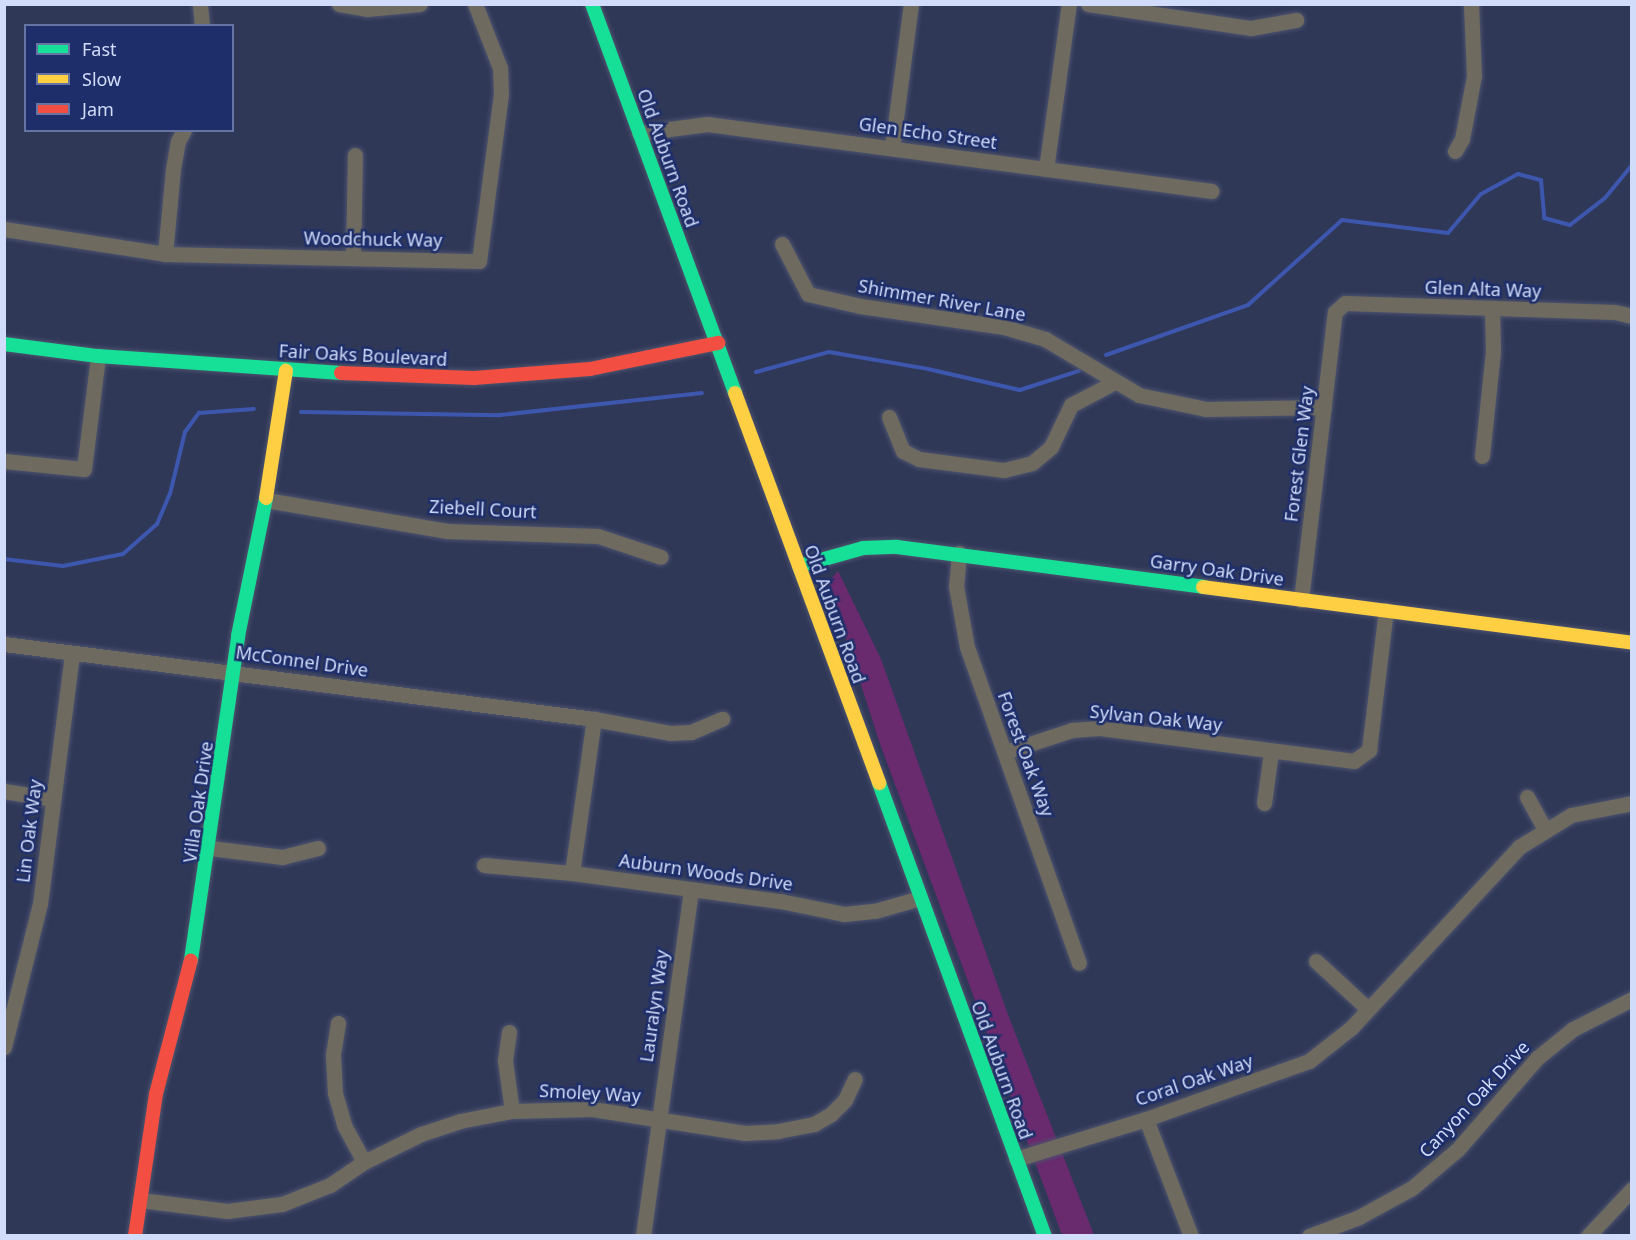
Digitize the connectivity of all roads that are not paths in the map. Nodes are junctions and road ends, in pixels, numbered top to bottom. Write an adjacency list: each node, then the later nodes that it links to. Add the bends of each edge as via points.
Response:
1 (200, 4): 12 (street)
2 (339, 4): 10 (street)
3 (420, 4): 10 (street)
4 (475, 4): 23 (street, Woodchuck Way, via 500,68 479,261)
5 (592, 4): 14 (main road, Old Auburn Road)
6 (911, 4): 15 (street)
7 (1069, 4): 18 (street)
8 (1088, 4): 11 (street, via 1251,28)
9 (1471, 4): 16 (street, via 1474,76 1462,139)
10 (367, 7)
11 (1296, 20)
12 (202, 24)
13 (183, 132): 22 (street, via 173,169)
14 (639, 133): 15 (street, Glen Echo Street, via 707,124); 27 (main road, Old Auburn Road)
15 (892, 148): 18 (street, Glen Echo Street)
16 (1455, 152)
17 (355, 155): 23 (street)
18 (1046, 169): 19 (street, Glen Echo Street)
19 (1212, 191)
20 (4, 229): 22 (street, Woodchuck Way)
21 (782, 244): 31 (street, Shimmer River Lane, via 808,294 860,306 1004,327 1069,351)
22 (165, 254): 23 (street, Woodchuck Way)
23 (353, 258)
24 (1492, 309): 25 (street, Glen Alta Way, via 1345,303); 26 (street, Glen Alta Way, via 1615,312); 34 (street, via 1493,352)
25 (1335, 312): 32 (street, Forest Glen Way)
26 (1632, 316)
27 (718, 343): 30 (main road, Fair Oaks Boulevard, via 638,360 523,377); 39 (main road, Old Auburn Road)
28 (4, 344): 29 (main road, Fair Oaks Boulevard)
29 (98, 356): 30 (main road, Fair Oaks Boulevard); 35 (street, via 84,469)
30 (286, 370): 36 (main road, Villa Oak Drive)
31 (1113, 383): 32 (street, via 1139,395 1206,409); 33 (street, via 1071,405 1051,447 1032,463 1004,470 919,459 903,451)
32 (1324, 407): 40 (street, Forest Glen Way)
33 (889, 417)
34 (1482, 456)
35 (4, 461)
36 (266, 500): 38 (street, Ziebell Court, via 447,531 598,536); 45 (main road, Villa Oak Drive)
37 (958, 553): 39 (main road, Garry Oak Drive, via 873,547); 40 (main road, Garry Oak Drive); 48 (street, Forest Oak Way, via 960,622)
38 (661, 557)
39 (799, 566): 61 (main road, Old Auburn Road)
40 (1301, 600): 41 (main road, Garry Oak Drive)
41 (1386, 610): 43 (main road, Garry Oak Drive); 49 (street, Sylvan Oak Way, via 1369,750 1354,761)
42 (4, 644): 44 (street, McConnel Drive)
43 (1632, 644)
44 (72, 653): 45 (street, McConnel Drive); 52 (street, Lin Oak Way)
45 (234, 671): 46 (street, McConnel Drive); 56 (main road, Villa Oak Drive)
46 (594, 719): 47 (street, McConnel Drive, via 681,733); 59 (street)
47 (722, 719)
48 (1005, 752): 49 (street, Sylvan Oak Way, via 1072,730 1100,728); 63 (street, Forest Oak Way)
49 (1271, 752): 53 (street)
50 (4, 791): 52 (street)
51 (1527, 797): 55 (street)
52 (53, 799): 68 (street, Lin Oak Way, via 33,937)
53 (1264, 803)
54 (1632, 803): 55 (street, Coral Oak Way, via 1571,815)
55 (1545, 829): 65 (street, Coral Oak Way, via 1509,856)
56 (210, 848): 57 (street, via 282,857); 76 (main road, Villa Oak Drive, via 194,952 156,1094)
57 (318, 848)
58 (484, 865): 59 (street, Auburn Woods Drive)
59 (572, 873): 60 (street, Auburn Woods Drive)
60 (691, 889): 61 (street, Auburn Woods Drive, via 854,914); 71 (street, Lauralyn Way)
61 (920, 898): 73 (main road, Old Auburn Road)
62 (1316, 961): 65 (street)
63 (1079, 963)
64 (1632, 999): 81 (street, Canyon Oak Drive, via 1573,1029 1538,1058 1458,1149 1412,1188 1359,1217)
65 (1368, 1009): 72 (street, Coral Oak Way, via 1331,1046 1309,1061)
66 (338, 1023): 74 (street, via 333,1055 334,1093 344,1125)
67 (509, 1032): 70 (street, via 505,1060)
68 (4, 1047)
69 (855, 1079): 71 (street, Smoley Way, via 845,1100 823,1120 778,1131 746,1133)
70 (512, 1111): 71 (street, Smoley Way, via 576,1108); 74 (street, Smoley Way, via 440,1127)
71 (658, 1117): 78 (street, Lauralyn Way)
72 (1146, 1119): 73 (street, Coral Oak Way); 80 (street)
73 (1016, 1159): 79 (main road, Old Auburn Road)
74 (364, 1162): 76 (street, Smoley Way, via 311,1194 265,1208 227,1211)
75 (1632, 1189): 82 (street)
76 (140, 1200): 77 (main road, Villa Oak Drive)
77 (135, 1236)
78 (643, 1236)
79 (1045, 1236)
80 (1191, 1236)
81 (1309, 1236)
82 (1588, 1236)

